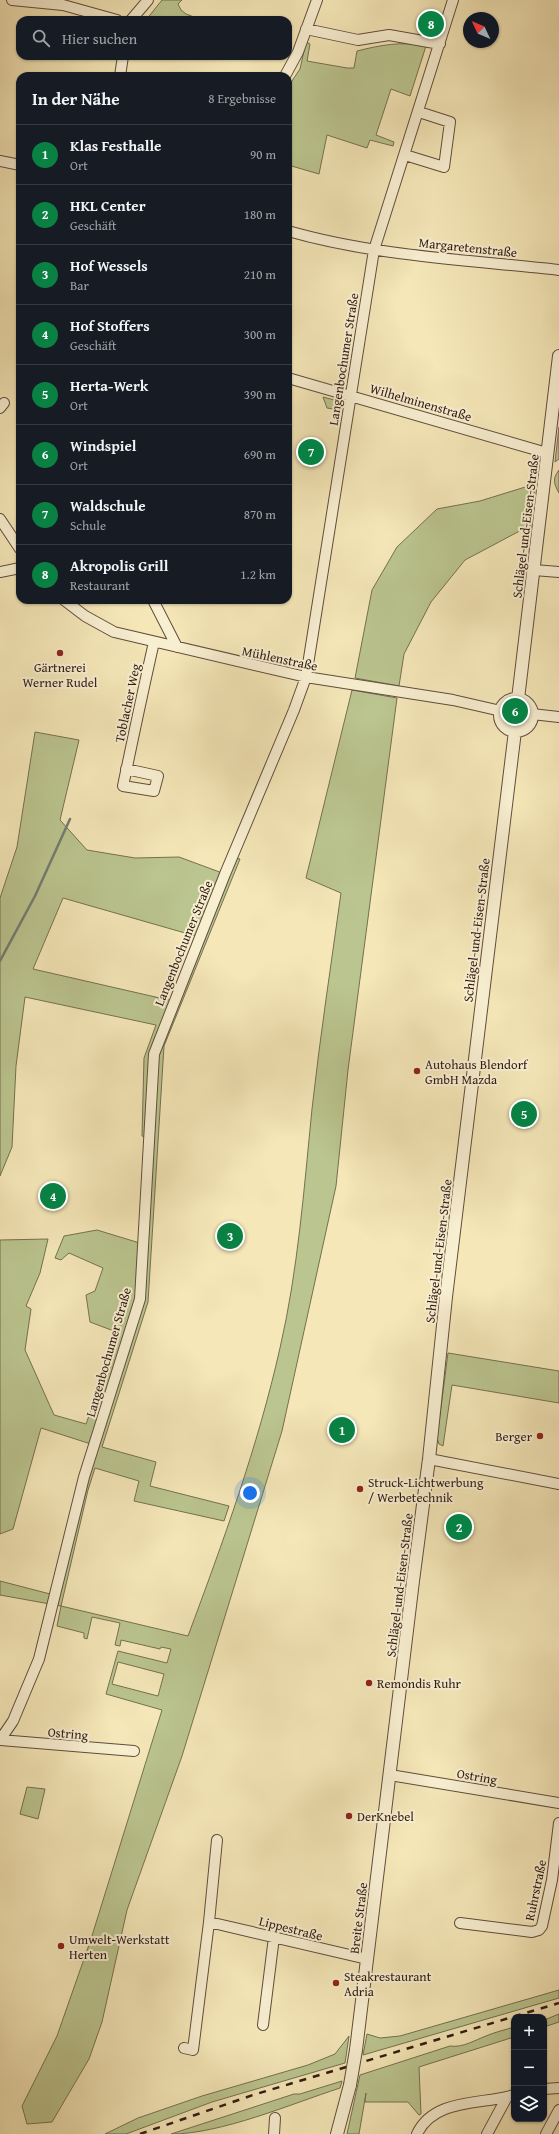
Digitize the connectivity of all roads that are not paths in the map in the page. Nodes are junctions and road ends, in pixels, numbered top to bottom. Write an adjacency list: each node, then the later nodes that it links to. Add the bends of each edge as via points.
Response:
1 (12, 0): 5 (street, via 63,5)
2 (148, 0): 6 (street)
3 (317, 0): 7 (street)
4 (453, 0): 8 (street, Langenbochumer Straße)
5 (102, 16)
6 (134, 16)
7 (306, 29): 8 (street, via 358,40 389,35); 11 (street)
8 (440, 44): 12 (street, Langenbochumer Straße)
9 (122, 60): 10 (street)
10 (121, 72)
11 (287, 72)
12 (419, 112): 13 (street, Langenbochumer Straße); 13 (street, via 450,122 444,167)
13 (405, 155): 17 (street, Langenbochumer Straße)
14 (0, 161): 15 (street)
15 (16, 163)
16 (292, 232): 17 (street, Margaretenstraße)
17 (374, 250): 18 (street, Margaretenstraße); 21 (street, Langenbochumer Straße)
18 (559, 270)
19 (559, 356): 22 (street, Schlägel-und-Eisen-Straße)
20 (292, 379): 21 (street, Wilhelminenstraße)
21 (351, 395): 22 (street, Wilhelminenstraße); 33 (street, Langenbochumer Straße)
22 (547, 453): 26 (street, Schlägel-und-Eisen-Straße)
23 (0, 518): 24 (street)
24 (16, 543)
25 (16, 569): 27 (street)
26 (534, 570): 28 (street); 34 (street, Schlägel-und-Eisen-Straße)
27 (0, 572)
28 (559, 572)
29 (69, 604): 31 (street, Mühlenstraße, via 114,632)
30 (155, 604): 32 (street)
31 (154, 642): 32 (street, Mühlenstraße); 39 (street, Toblacher Weg)
32 (177, 647): 33 (street, Mühlenstraße)
33 (306, 677): 35 (street, Mühlenstraße, via 453,700); 42 (street, Langenbochumer Straße, via 154,1054 140,1299 84,1477 39,1659 13,1721)
34 (518, 700): 35 (street, via 507,703); 36 (street, via 527,704)
35 (501, 711): 38 (street, via 503,724)
36 (532, 714): 37 (street); 38 (street, via 527,726)
37 (559, 717)
38 (515, 731): 40 (street, Schlägel-und-Eisen-Straße, via 447,1290)
39 (126, 769)
40 (430, 1459): 41 (street); 44 (street, Schlägel-und-Eisen-Straße)
41 (559, 1484)
42 (0, 1740): 43 (street, Ostring)
43 (134, 1751)
44 (390, 1775): 45 (street, Ostring); 51 (street, Breite Straße)
45 (559, 1803)
46 (559, 1823): 49 (street, Ruhrstraße, via 552,1880 539,1930 532,1932)
47 (217, 1840): 48 (street)
48 (209, 1922): 50 (street, Lippestraße); 53 (street, via 193,2050)
49 (460, 1923)
50 (274, 1937): 51 (street, Lippestraße); 52 (street)
51 (367, 1959): 61 (street, Breite Straße, bridge, via 356,2050)
52 (263, 2025)
53 (184, 2048)
54 (559, 2088): 55 (street)
55 (547, 2089)
56 (511, 2096): 59 (street, via 449,2108 432,2115); 62 (street)
57 (559, 2110): 63 (street)
58 (275, 2118): 60 (street)
59 (419, 2131)
60 (274, 2134)
61 (337, 2134)
62 (488, 2134)
63 (546, 2134)

